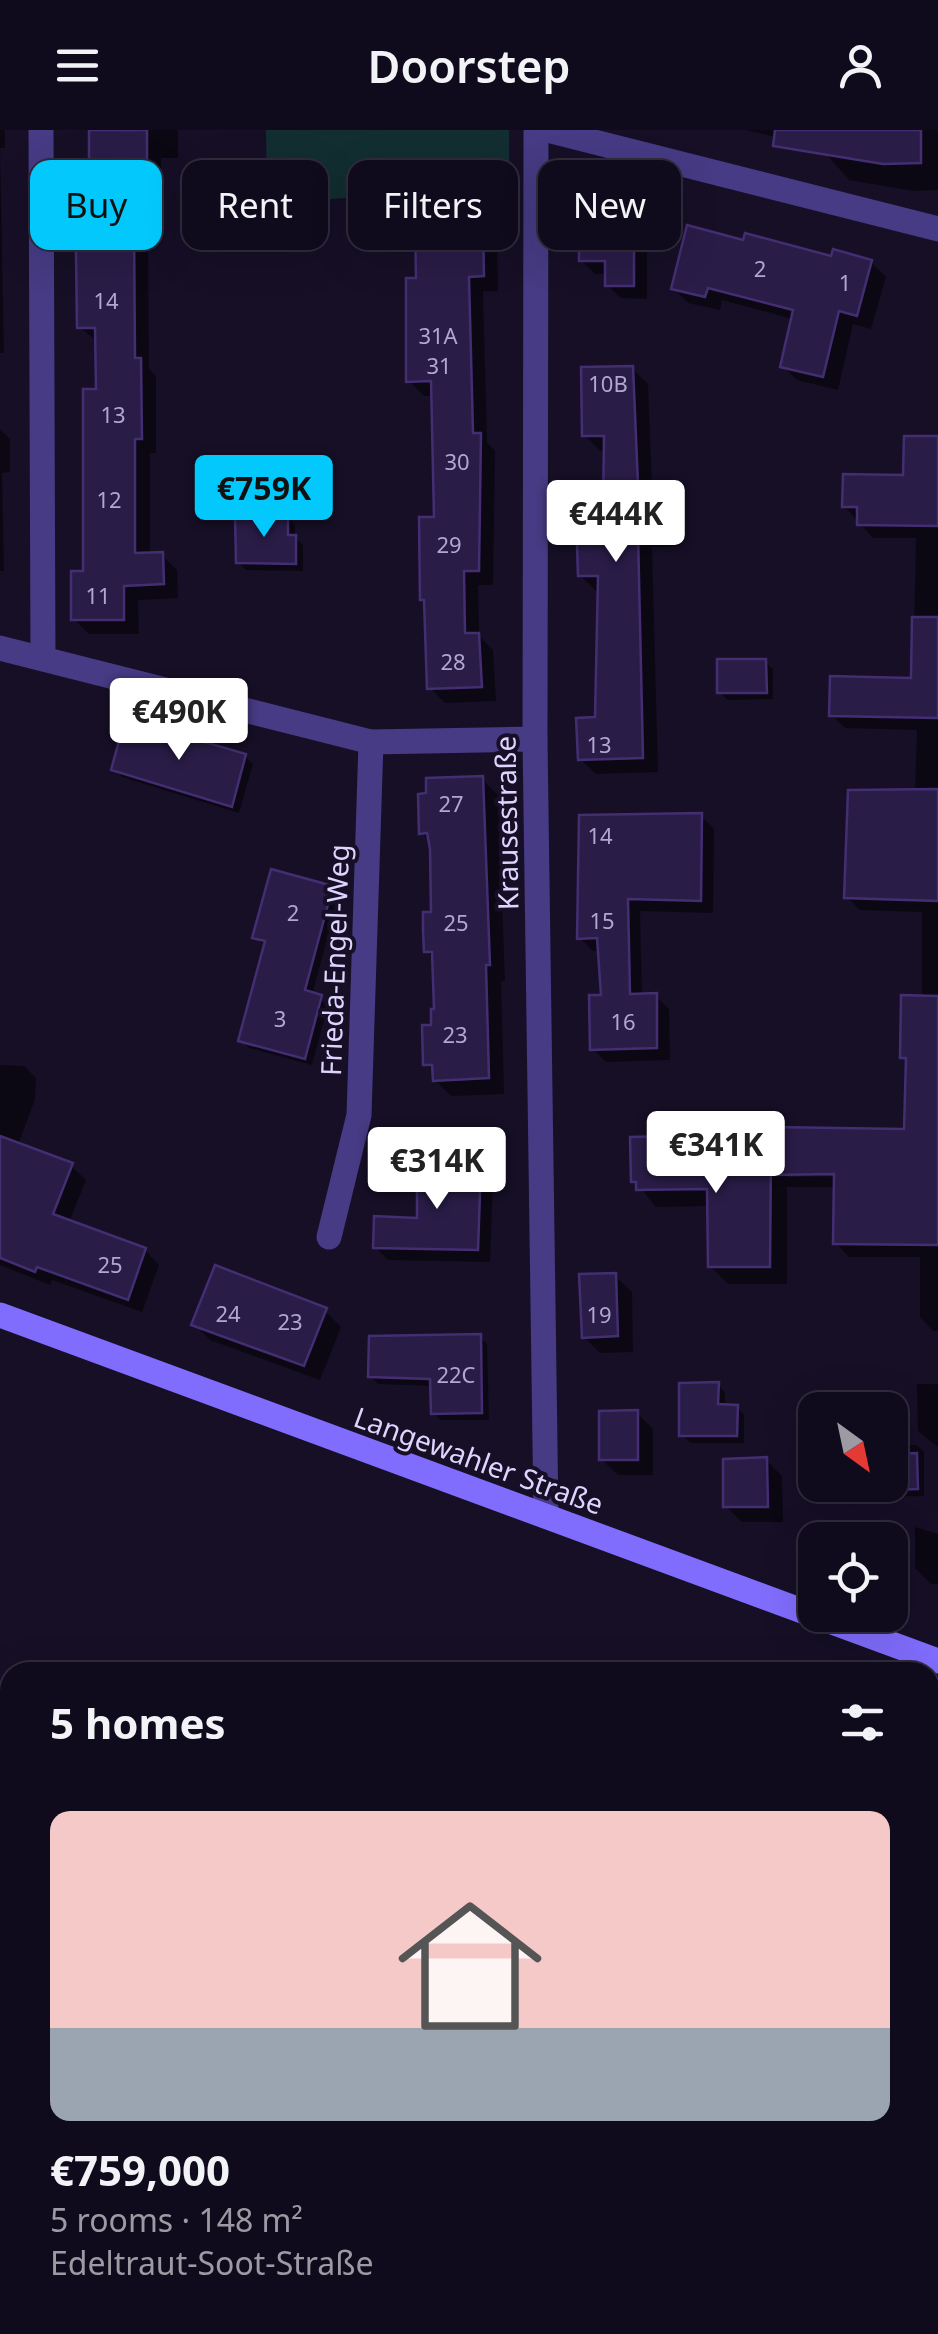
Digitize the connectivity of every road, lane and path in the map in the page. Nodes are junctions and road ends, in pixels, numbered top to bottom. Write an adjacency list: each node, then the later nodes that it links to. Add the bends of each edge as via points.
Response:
1 (41, 130): 6 (street)
2 (536, 130): 7 (street, Krausestraße)
3 (547, 130): 4 (street)
4 (938, 229)
5 (0, 648): 6 (street)
6 (43, 658): 8 (street)
7 (535, 740): 8 (street); 11 (street, Krausestraße)
8 (370, 742): 9 (street, Frieda-Engel-Weg, via 359,1114)
9 (329, 1236)
10 (0, 1315): 11 (street, Langewahler Straße)
11 (546, 1516): 12 (street, Langewahler Straße)
12 (938, 1661)

